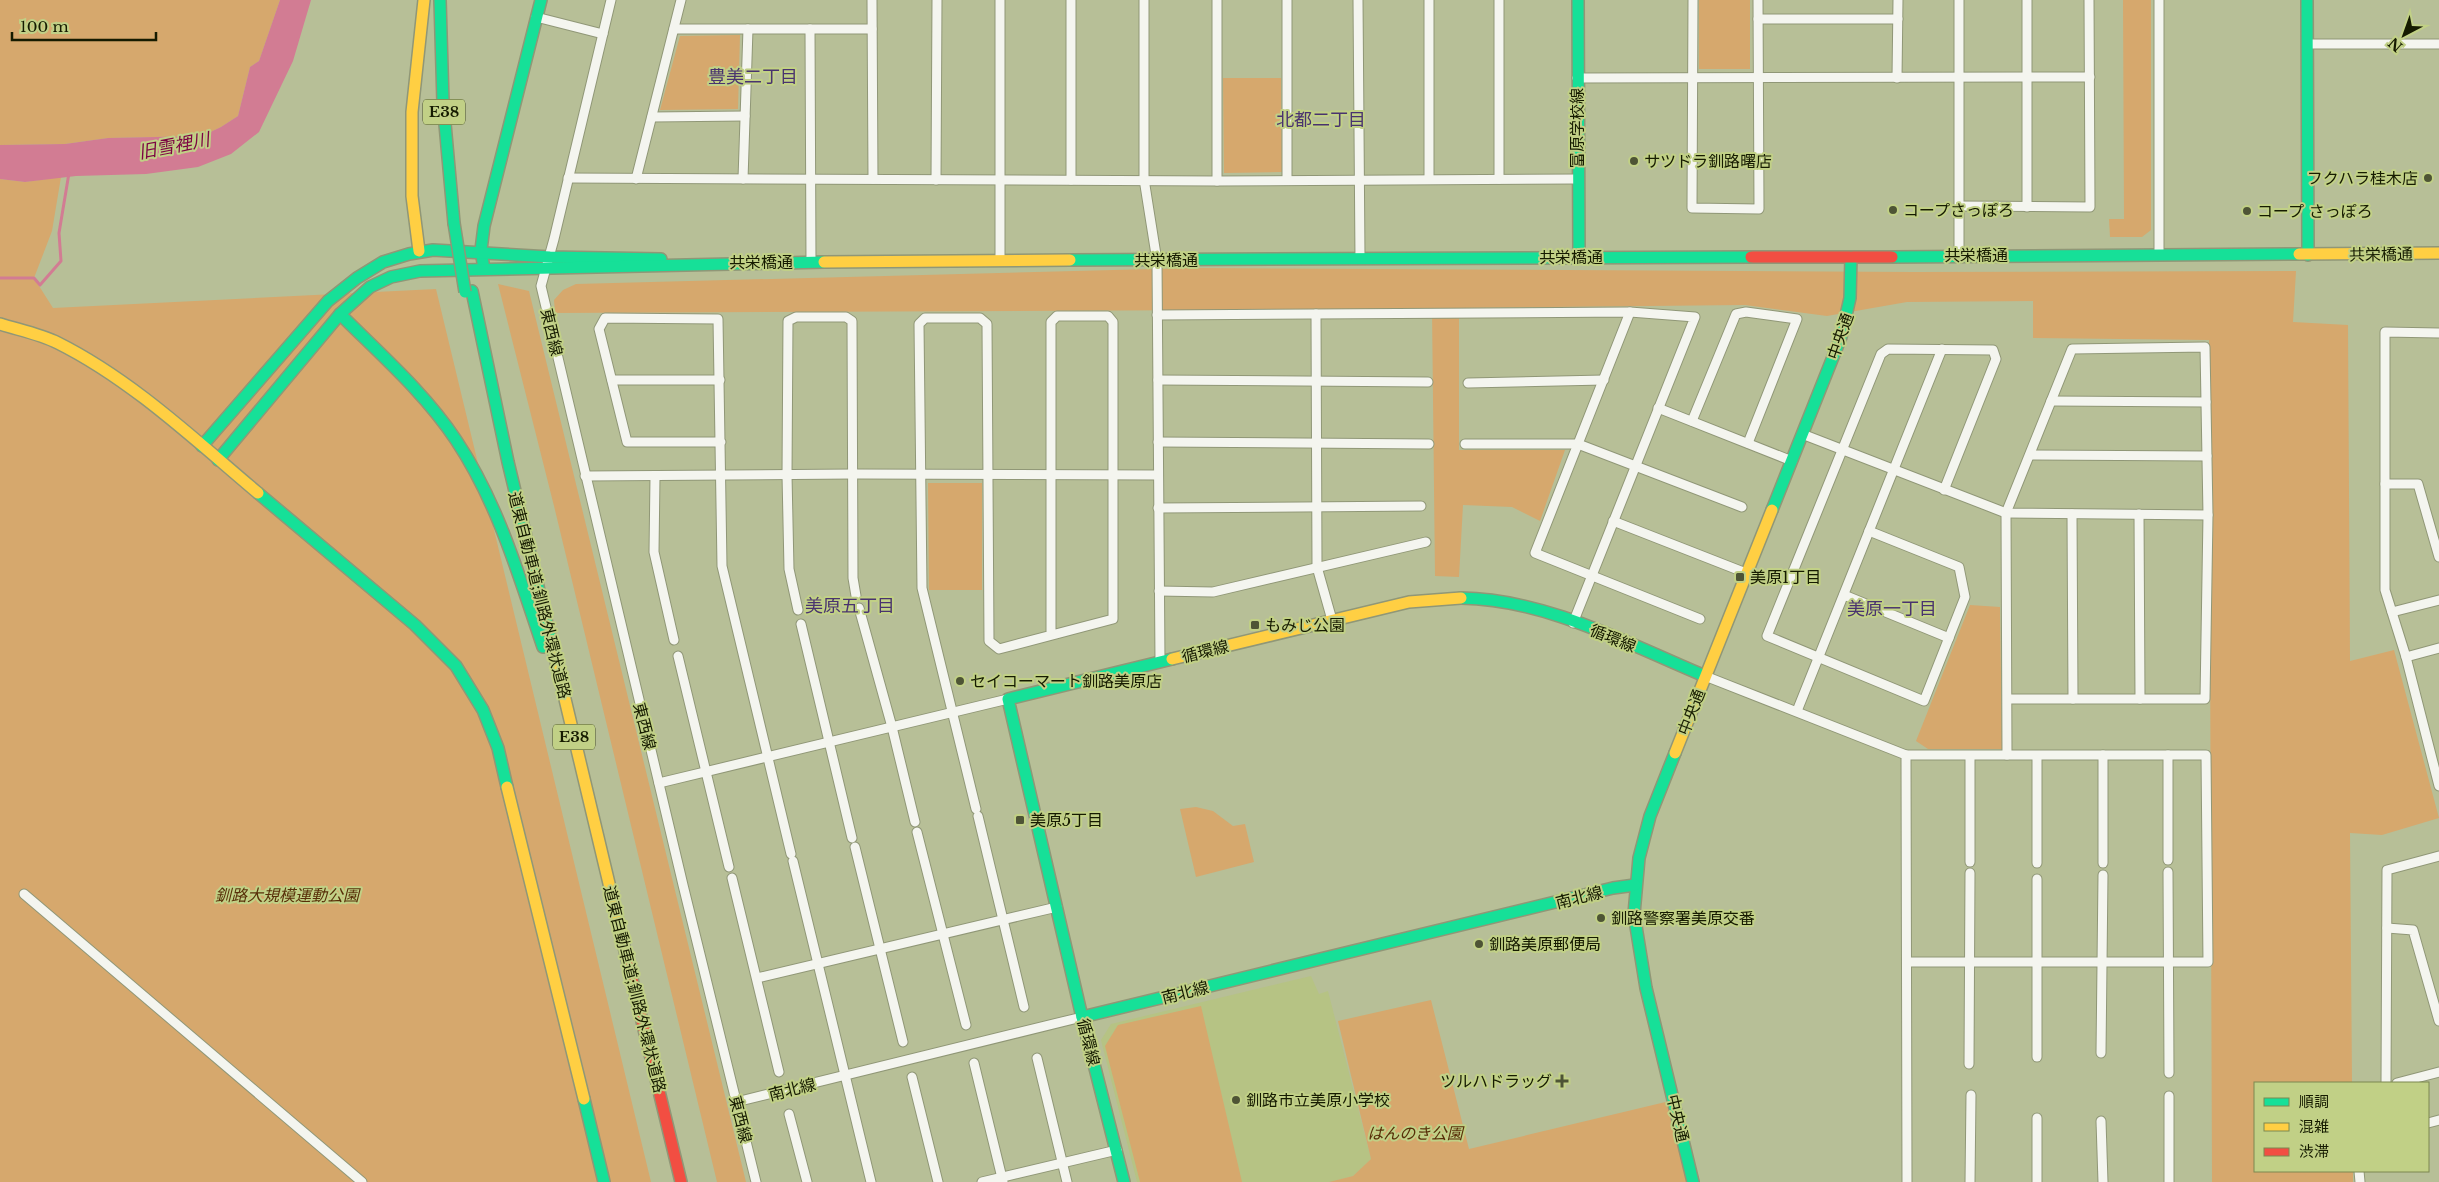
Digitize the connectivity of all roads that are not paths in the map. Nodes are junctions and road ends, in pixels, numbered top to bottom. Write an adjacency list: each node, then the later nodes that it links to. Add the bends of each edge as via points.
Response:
1 (424, 0): 64 (main road, via 412,112 412,196)
2 (440, 0): 62 (main road, 道東自動車道;釧路外環状道路 / E38, via 443,102)
3 (447, 0): 62 (main road, 道東自動車道;釧路外環状道路 / E38, via 448,102)
4 (541, 0): 26 (main road)
5 (611, 0): 33 (street, 東西線)
6 (681, 0): 29 (street)
7 (872, 0): 31 (street)
8 (937, 0): 54 (street)
9 (1000, 0): 55 (street)
10 (1071, 0): 56 (street)
11 (1144, 0): 50 (street)
12 (1216, 0): 59 (street)
13 (1287, 0): 57 (street)
14 (1358, 0): 58 (street)
15 (1429, 0): 46 (street)
16 (1499, 0): 51 (street)
17 (1578, 0): 39 (main road, 富原学校線)
18 (1693, 0): 36 (street)
19 (1758, 0): 27 (street)
20 (1898, 0): 28 (street)
21 (1959, 0): 42 (street)
22 (2027, 0): 37 (street)
23 (2089, 0): 38 (street)
24 (2159, 0): 66 (street)
25 (2307, 0): 34 (main road)
26 (536, 17): 33 (street); 63 (main road)
27 (1758, 19): 28 (street); 40 (street)
28 (1898, 20): 41 (street)
29 (674, 29): 32 (street); 44 (street)
30 (810, 29): 31 (street); 32 (street); 53 (street)
31 (872, 29): 49 (street)
32 (748, 30): 43 (street)
33 (602, 34): 45 (street, 東西線)
34 (2307, 44): 35 (street); 67 (main road)
35 (2439, 44)
36 (1692, 77): 39 (street); 40 (street); 40 (street, via 1692,208 1759,209)
37 (2027, 77): 38 (street); 42 (street); 61 (street)
38 (2090, 77): 61 (street, via 2090,207)
39 (1577, 78): 52 (main road, 富原学校線)
40 (1758, 78): 41 (street)
41 (1897, 78): 42 (street)
42 (1959, 78): 60 (street)
43 (745, 116): 44 (street); 48 (street)
44 (652, 117): 47 (street)
45 (568, 178): 47 (street); 70 (street, 東西線)
46 (1429, 178): 51 (street); 58 (street)
47 (636, 179): 48 (street)
48 (744, 179): 53 (street)
49 (873, 179): 53 (street); 54 (street)
50 (1144, 179): 56 (street); 59 (street); 74 (street)
51 (1499, 179): 52 (street)
52 (1577, 179): 68 (main road, 富原学校線)
53 (810, 180): 75 (street)
54 (936, 180): 55 (street)
55 (1000, 180): 56 (street); 73 (street)
56 (1071, 180)
57 (1287, 180): 58 (street); 59 (street)
58 (1358, 180): 72 (street)
59 (1217, 181)
60 (1959, 206): 61 (street); 69 (street)
61 (2027, 207)
62 (458, 223): 80 (main road, 道東自動車道;釧路外環状道路 / E38)
63 (480, 250): 64 (main road, via 441,248); 70 (main road); 77 (main road)
64 (419, 251): 79 (street); 81 (main road, via 380,263 352,280)
65 (2439, 252): 67 (main road, 共栄橋通)
66 (2159, 254): 67 (main road, 共栄橋通); 69 (main road, 共栄橋通)
67 (2308, 255)
68 (1579, 256): 71 (main road, 共栄橋通); 72 (main road, 共栄橋通)
69 (1958, 256): 71 (main road, 共栄橋通)
70 (549, 257): 76 (main road, via 647,258); 78 (street, 東西線)
71 (1851, 257): 104 (main road, 中央通, via 1850,308)
72 (1360, 258): 74 (main road, 共栄橋通)
73 (1000, 260): 74 (main road, 共栄橋通); 75 (main road, 共栄橋通)
74 (1157, 261): 85 (street)
75 (811, 262): 76 (main road, 共栄橋通)
76 (702, 263): 78 (main road)
77 (484, 269): 78 (main road); 79 (main road)
78 (545, 269): 127 (street, 東西線, via 541,286)
79 (420, 271): 83 (main road, via 391,277 370,288)
80 (468, 292): 161 (main road, 道東自動車道;釧路外環状道路 / E38, via 485,400); 242 (main road, 道東自動車道;釧路外環状道路 / E38)
81 (328, 301): 83 (main road); 87 (main road)
82 (1630, 312): 84 (street); 97 (street); 102 (street, via 1695,316)
83 (340, 314): 89 (main road); 161 (main road, via 436,414 480,481 506,540)
84 (1316, 314): 85 (street); 96 (street)
85 (1157, 315): 95 (street)
86 (0, 324): 112 (main road, via 56,342 97,365)
87 (305, 326): 89 (street); 91 (main road)
88 (2439, 332): 130 (street, via 2385,332)
89 (320, 338): 92 (main road)
90 (1942, 349): 113 (street, via 1888,349 1881,354); 119 (street); 131 (street, via 1993,350 1996,359)
91 (269, 368): 92 (street); 112 (main road)
92 (284, 380): 116 (main road)
93 (612, 380): 94 (street); 94 (street, via 599,329 606,318 718,319); 105 (street, via 627,442)
94 (720, 380): 105 (street)
95 (1158, 380): 96 (street); 106 (street)
96 (1317, 380): 98 (street); 108 (street)
97 (1604, 380): 99 (street); 111 (street)
98 (1428, 382)
99 (1468, 384)
100 (2051, 401): 101 (street); 101 (street, via 2072,349 2205,347); 114 (street)
101 (2206, 402): 115 (street)
102 (1658, 408): 103 (street); 118 (street)
103 (1692, 421): 107 (street); 107 (street, via 1736,314 1746,312 1797,319)
104 (1802, 434): 113 (street); 117 (main road, 中央通)
105 (721, 442): 128 (street)
106 (1158, 442): 108 (street); 123 (street)
107 (1748, 443): 117 (street)
108 (1316, 444): 109 (street); 135 (street)
109 (1429, 444)
110 (1464, 444): 111 (street)
111 (1578, 444): 118 (street); 146 (street, via 1535,554)
112 (202, 446): 116 (main road)
113 (1842, 449): 119 (street); 165 (street, via 1767,636)
114 (2030, 455): 115 (street); 136 (street)
115 (2206, 456): 139 (street)
116 (218, 460): 240 (main road, via 445,652 462,670 482,705 498,748)
117 (1792, 461): 145 (main road, 中央通)
118 (1636, 465): 133 (street); 140 (street)
119 (1894, 469): 131 (street); 141 (street)
120 (854, 474): 124 (street); 124 (street, via 852,321 846,317 796,317 788,321); 125 (street); 149 (street, via 853,578)
121 (988, 474): 122 (street); 125 (street); 125 (street, via 988,324 980,318 926,318 919,324); 158 (street, via 989,641 999,649)
122 (1051, 474): 126 (street); 126 (street, via 1051,322 1057,316 1108,316 1113,322); 158 (street)
123 (1158, 474): 126 (street); 134 (street)
124 (787, 475): 128 (street); 152 (street, via 789,568)
125 (919, 475): 172 (street, via 922,588)
126 (1113, 475): 158 (street, via 1113,619)
127 (586, 476): 129 (street); 184 (street, 東西線)
128 (721, 476): 129 (street); 180 (street, via 722,566)
129 (655, 477): 160 (street, via 654,552)
130 (2385, 484): 143 (street, via 2418,484); 153 (street, via 2385,590)
131 (1944, 490): 136 (street)
132 (1421, 506): 135 (street)
133 (1742, 507)
134 (1158, 508): 135 (street); 147 (street)
135 (1316, 508): 144 (street)
136 (2006, 513): 137 (street); 169 (street)
137 (2072, 514): 138 (street); 170 (street)
138 (2139, 514): 139 (street); 171 (street)
139 (2208, 515): 171 (street, via 2205,699)
140 (1612, 521): 145 (street); 146 (street)
141 (1869, 531): 148 (street); 159 (street, via 1959,567 1965,597)
142 (1426, 542): 144 (street)
143 (2439, 557)
144 (1317, 567): 147 (street, via 1213,592); 155 (street)
145 (1746, 573): 167 (main road, 中央通)
146 (1591, 576): 154 (street); 156 (street)
147 (1159, 591): 166 (street)
148 (1844, 595): 159 (street); 165 (street)
149 (856, 596)
150 (2439, 600): 153 (street)
151 (859, 608): 174 (street)
152 (798, 610)
153 (2392, 612): 164 (street)
154 (1700, 619)
155 (1332, 620): 156 (main road, 循環線, via 1409,602 1468,598 1524,606); 166 (main road, 循環線)
156 (1573, 623): 167 (main road, 循環線)
157 (801, 624): 175 (street)
158 (1051, 634)
159 (1949, 638): 165 (street, via 1924,700)
160 (674, 640)
161 (543, 647): 241 (main road, 道東自動車道;釧路外環状道路 / E38)
162 (2439, 648): 164 (street)
163 (678, 656): 183 (street)
164 (2406, 657): 185 (street)
165 (1819, 658): 173 (street)
166 (1160, 661): 168 (main road, 循環線)
167 (1705, 676): 173 (street); 199 (main road, 中央通, via 1650,816)
168 (1008, 698): 172 (street); 201 (main road, 循環線)
169 (2007, 699): 170 (street); 177 (street)
170 (2073, 699): 171 (street)
171 (2140, 699)
172 (953, 711): 174 (street); 202 (street)
173 (1797, 711): 176 (street)
174 (892, 727): 175 (street); 186 (street)
175 (830, 742): 180 (street); 205 (street)
176 (1906, 755): 181 (street); 207 (street)
177 (2007, 755): 181 (street); 182 (street)
178 (2103, 755): 179 (street); 182 (street); 191 (street)
179 (2168, 755): 189 (street); 208 (street, via 2206,755 2208,953 2208,962)
180 (767, 756): 183 (street); 211 (street)
181 (1970, 756): 190 (street)
182 (2037, 756): 192 (street)
183 (706, 771): 184 (street); 193 (street)
184 (659, 783): 232 (street, 東西線)
185 (2439, 786)
186 (915, 822)
187 (917, 832): 204 (street)
188 (2439, 856): 203 (street, via 2387,870)
189 (2168, 860)
190 (1970, 862)
191 (2103, 862)
192 (2036, 863)
193 (729, 867)
194 (2168, 872): 208 (street)
195 (1970, 873): 206 (street)
196 (2103, 874): 210 (street)
197 (732, 878): 212 (street)
198 (2036, 879): 209 (street)
199 (1635, 885): 214 (main road, 南北線); 250 (main road, 中央通, via 1634,914 1646,988)
200 (24, 894): 239 (street)
201 (1057, 907): 202 (street); 214 (main road, 循環線)
202 (1003, 918): 204 (street); 213 (street)
203 (2387, 928): 215 (street, via 2413,930); 228 (street)
204 (942, 933): 205 (street); 216 (street)
205 (881, 950): 211 (street); 217 (street)
206 (1970, 961): 207 (street); 209 (street); 222 (street)
207 (1907, 962): 251 (street)
208 (2169, 962): 210 (street); 225 (street)
209 (2036, 963): 210 (street); 219 (street)
210 (2104, 963): 218 (street)
211 (819, 964): 212 (street); 226 (street)
212 (757, 978): 223 (street)
213 (1024, 1007)
214 (1082, 1017): 226 (street, 南北線); 236 (main road, 循環線)
215 (2439, 1021)
216 (966, 1025)
217 (904, 1042)
218 (2101, 1053)
219 (2037, 1057)
220 (1037, 1058): 237 (street)
221 (974, 1063): 238 (street)
222 (1969, 1064)
223 (779, 1072)
224 (2439, 1072): 229 (street)
225 (2169, 1073)
226 (846, 1075): 232 (street, 南北線); 245 (street)
227 (912, 1077): 246 (street)
228 (2386, 1082)
229 (2401, 1082)
230 (1971, 1095): 252 (street)
231 (2169, 1096): 255 (street)
232 (736, 1102): 243 (street, 東西線)
233 (789, 1114): 244 (street)
234 (2037, 1118): 253 (street)
235 (2101, 1122): 254 (street)
236 (1117, 1150): 237 (street); 249 (main road, 循環線)
237 (1063, 1162): 238 (street); 248 (street)
238 (1003, 1180): 247 (street)
239 (362, 1182)
240 (604, 1182)
241 (673, 1182)
242 (681, 1182)
243 (756, 1182)
244 (807, 1182)
245 (871, 1182)
246 (938, 1182)
247 (982, 1182)
248 (1067, 1182)
249 (1124, 1182)
250 (1693, 1182)
251 (1907, 1182)
252 (1970, 1182)
253 (2037, 1182)
254 (2103, 1182)
255 (2170, 1182)

